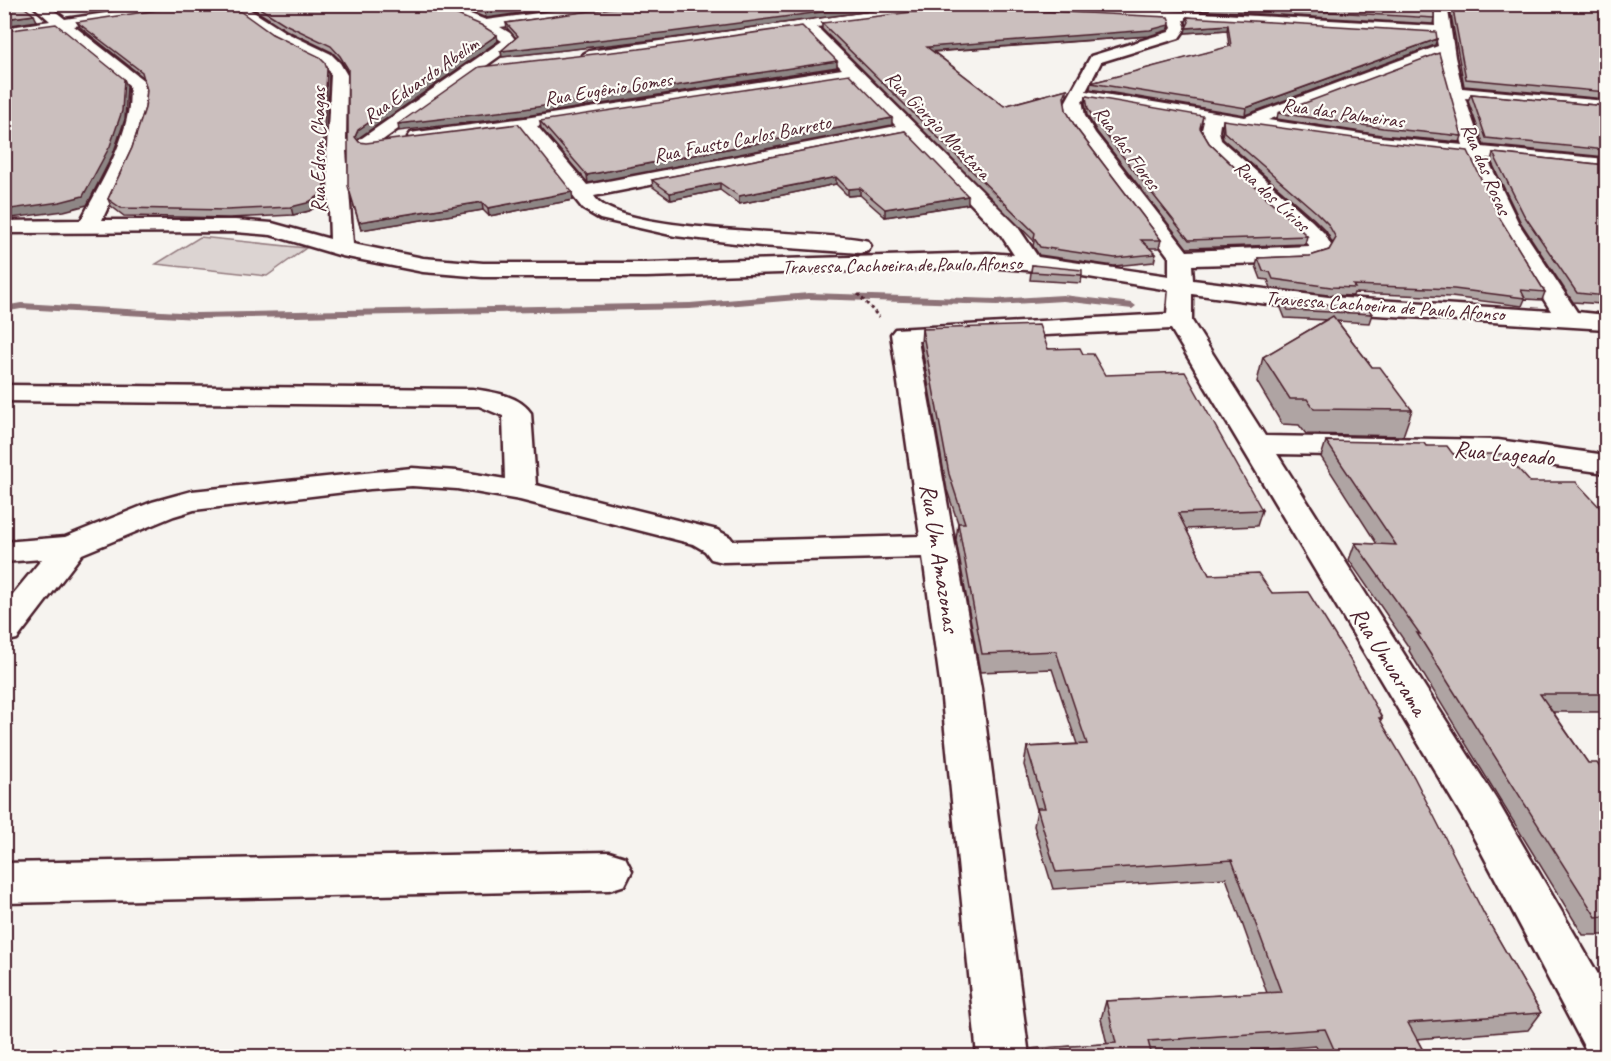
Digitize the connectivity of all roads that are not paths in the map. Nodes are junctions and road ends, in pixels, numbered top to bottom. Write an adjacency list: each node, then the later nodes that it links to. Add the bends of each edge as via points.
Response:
1 (37, 4): 9 (street)
2 (199, 4): 9 (street)
3 (231, 4): 27 (street, Rua Edson Chagas, via 327,57 335,66 339,75)
4 (431, 4): 10 (street, Rua Eduardo Abelim)
5 (639, 4): 10 (street)
6 (1440, 4): 12 (street, Rua das Rosas)
7 (894, 8): 8 (street, via 994,6); 11 (street)
8 (1175, 16): 12 (street); 20 (street, Rua das Flores, via 1179,28 1174,35 1096,59)
9 (59, 24): 13 (street); 34 (street, via 137,83 141,93 128,143)
10 (483, 25): 17 (street, Rua Eduardo Abelim, via 510,42)
11 (807, 25): 15 (street); 18 (street, Rua Giorgio Montara)
12 (1442, 31): 14 (street, Rua das Rosas)
13 (4, 32)
14 (1446, 48): 19 (street, Rua das Rosas); 24 (street, Rua dos Lírios)
15 (579, 56)
16 (510, 64): 17 (street)
17 (475, 67): 26 (street, Rua Eduardo Abelim)
18 (855, 72): 23 (street, Rua Eugênio Gomes); 25 (street, Rua Giorgio Montara)
19 (1456, 92): 21 (street); 28 (street, Rua das Rosas)
20 (1076, 94): 22 (street, Rua das Palmeiras); 38 (street, Rua das Flores, via 1074,112)
21 (1606, 106)
22 (1214, 118): 24 (street, Rua das Palmeiras); 38 (street, Rua dos Lírios, via 1209,136 1215,144 1304,226 1321,247 1307,255)
23 (525, 123): 26 (street, Rua Eugênio Gomes); 30 (street)
24 (1246, 123): 28 (street, Rua das Palmeiras)
25 (910, 129): 30 (street, Rua Fausto Carlos Barreto); 37 (street, Rua Giorgio Montara, via 1009,231)
26 (367, 143): 27 (street, Rua Eduardo Abelim)
27 (336, 147): 31 (street, Rua Edson Chagas)
28 (1474, 152): 29 (street, Rua das Palmeiras); 39 (street, Rua das Rosas, via 1502,212)
29 (1606, 165)
30 (582, 192): 36 (street, via 591,206 606,214 667,227)
31 (337, 214): 32 (street, Travessa Cachoeira de Paulo Afonso); 35 (street, Rua Edson Chagas)
32 (235, 226): 34 (street, Travessa Cachoeira de Paulo Afonso); 35 (street, Travessa Cachoeira de Paulo Afonso, via 272,229)
33 (4, 227): 34 (street, Travessa Cachoeira de Paulo Afonso)
34 (88, 227)
35 (342, 249): 36 (street, Travessa Cachoeira de Paulo Afonso, via 423,265 483,270 646,270)
36 (988, 260): 37 (street, Travessa Cachoeira de Paulo Afonso)
37 (1030, 262): 38 (street, Travessa Cachoeira de Paulo Afonso, via 1102,271)
38 (1180, 289): 39 (street, Travessa Cachoeira de Paulo Afonso, via 1290,301); 42 (street, Rua Umuarama); 45 (street, Rua Um Amazonas, via 904,334)
39 (1569, 319): 40 (street, Travessa Cachoeira de Paulo Afonso)
40 (1606, 322)
41 (4, 393): 44 (street, via 491,400 517,413)
42 (1256, 445): 43 (street, Rua Lageado, via 1498,449); 51 (street, Rua Umuarama, via 1481,811)
43 (1606, 464)
44 (520, 491): 45 (street, via 705,537 723,552); 46 (street, via 412,477 218,497 163,509)
45 (938, 546): 52 (street, Rua Um Amazonas, via 961,689)
46 (70, 547): 47 (street); 48 (street)
47 (4, 552)
48 (4, 630)
49 (609, 871): 50 (street)
50 (4, 883)
51 (1606, 1036)
52 (1003, 1056)

